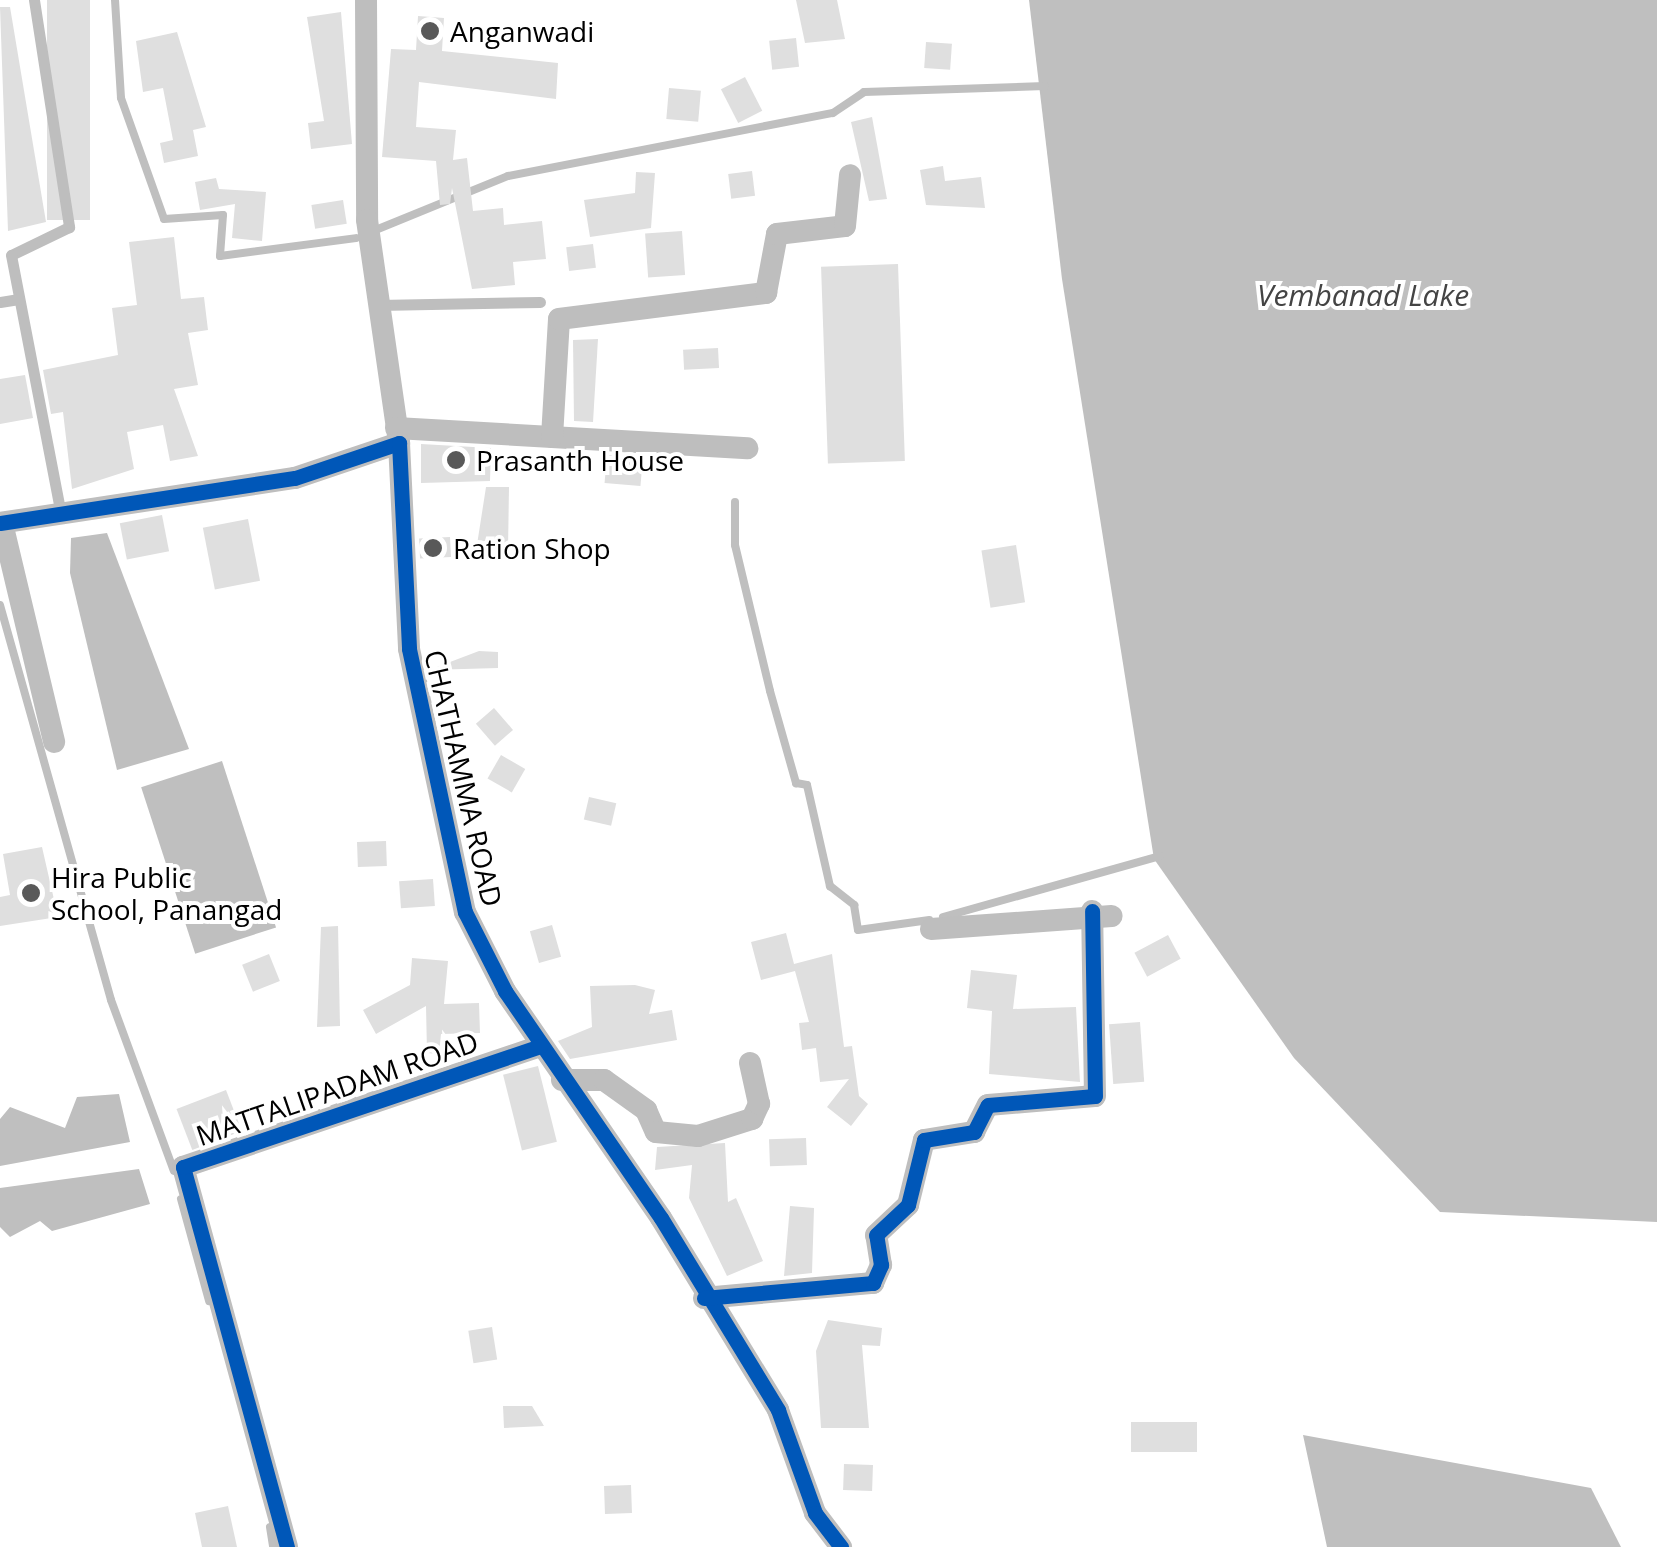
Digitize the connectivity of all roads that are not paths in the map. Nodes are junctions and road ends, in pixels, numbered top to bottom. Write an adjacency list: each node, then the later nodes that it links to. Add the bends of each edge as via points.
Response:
1 (34, 0): 4 (lane, via 69,227)
2 (366, 0): 8 (street, CHATHAMMA ROAD)
3 (850, 174): 10 (street, via 845,226 778,234 766,293 559,318)
4 (6, 254): 5 (lane)
5 (19, 299): 6 (lane); 12 (lane)
6 (0, 302)
7 (540, 302): 8 (lane)
8 (374, 305): 9 (street, CHATHAMMA ROAD)
9 (397, 436): 10 (street); 12 (street, via 295,478); 16 (street, CHATHAMMA ROAD, via 409,649 450,854 466,912)
10 (552, 437): 11 (street)
11 (747, 448)
12 (61, 514): 13 (street)
13 (1, 523): 14 (street)
14 (54, 742)
15 (931, 930): 19 (street, via 1102,913 1096,1096 988,1105 974,1132 924,1140 908,1205 876,1235 881,1265 872,1283)
16 (540, 1046): 18 (street, CHATHAMMA ROAD); 20 (street, MATTALIPADAM ROAD, via 183,1167)
17 (750, 1063): 18 (street, via 759,1104 752,1120 698,1136 656,1132 646,1110 604,1080)
18 (562, 1080): 19 (street, CHATHAMMA ROAD, via 661,1218)
19 (704, 1298): 21 (street, CHATHAMMA ROAD, via 778,1410 815,1513)
20 (287, 1547)
21 (841, 1547)

